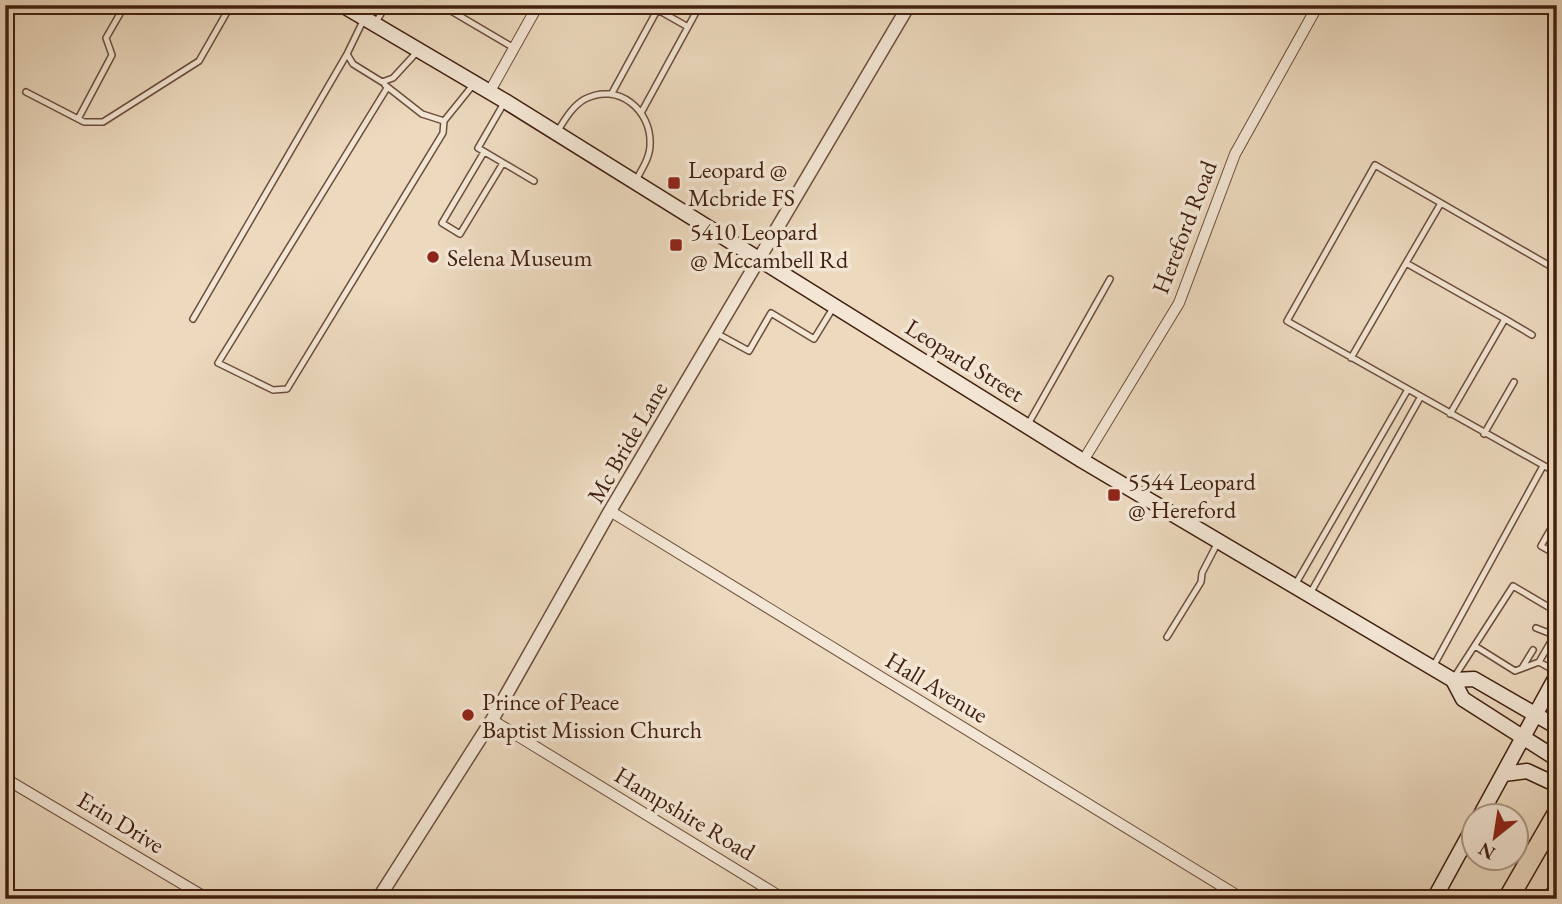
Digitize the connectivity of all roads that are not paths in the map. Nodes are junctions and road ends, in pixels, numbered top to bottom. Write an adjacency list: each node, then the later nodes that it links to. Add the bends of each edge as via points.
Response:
1 (125, 5): 24 (lane, via 106,38 112,55)
2 (230, 5): 24 (lane, via 199,61 103,122)
3 (342, 5): 11 (main road, Leopard Street)
4 (386, 5): 11 (lane)
5 (440, 5): 13 (lane)
6 (538, 5): 13 (street)
7 (700, 5): 12 (lane)
8 (909, 5): 32 (street, Mc Bride Lane)
9 (1318, 5): 48 (street, Hereford Road, via 1235,154 1179,303)
10 (659, 7): 12 (lane); 21 (lane)
11 (370, 21): 14 (main road, Leopard Street); 15 (lane)
12 (688, 27): 23 (lane)
13 (514, 48): 19 (street)
14 (419, 50): 16 (lane, via 393,78); 17 (main road, Leopard Street)
15 (347, 54): 16 (lane, via 353,64); 37 (lane)
16 (382, 82): 18 (lane)
17 (475, 83): 19 (main road, Leopard Street); 25 (lane)
18 (387, 88): 25 (lane, via 422,114); 25 (lane, via 218,363 273,390 287,388 443,133)
19 (490, 91): 22 (main road, Leopard Street)
20 (26, 92): 24 (lane)
21 (612, 93): 23 (lane); 26 (lane, via 582,100)
22 (505, 101): 26 (main road, Leopard Street); 27 (lane, via 478,148)
23 (641, 113): 30 (lane, via 648,124 650,146)
24 (78, 119)
25 (444, 121)
26 (556, 132): 30 (main road, Leopard Street)
27 (484, 152): 28 (lane); 28 (lane, via 442,223 460,234)
28 (503, 163): 29 (lane)
29 (534, 181)
30 (635, 183): 32 (main road, Leopard Street)
31 (1441, 203): 33 (lane); 34 (lane); 41 (lane, via 1375,165 1287,321)
32 (759, 258): 36 (main road, Leopard Street); 39 (street, Mc Bride Lane)
33 (1406, 262): 38 (lane); 41 (lane)
34 (1557, 270)
35 (1110, 278): 46 (lane)
36 (835, 306): 39 (lane, via 814,339 771,313 749,351); 46 (main road, Leopard Street)
37 (193, 319)
38 (1505, 319): 40 (lane); 45 (lane)
39 (715, 332): 53 (street, Mc Bride Lane)
40 (1532, 335)
41 (1351, 358): 43 (lane)
42 (1514, 382): 47 (lane)
43 (1407, 391): 44 (lane); 51 (lane)
44 (1420, 398): 45 (lane); 52 (lane)
45 (1450, 414): 47 (lane)
46 (1027, 425): 48 (main road, Leopard Street)
47 (1484, 434): 49 (lane)
48 (1083, 461): 55 (main road, Leopard Street)
49 (1543, 466): 50 (lane); 66 (lane)
50 (1557, 473)
51 (1350, 490): 52 (lane); 57 (lane)
52 (1364, 498): 58 (lane)
53 (610, 512): 71 (street, Mc Bride Lane); 85 (street, Hall Avenue)
54 (1557, 518): 56 (lane, via 1541,546)
55 (1219, 541): 57 (main road, Leopard Street); 62 (lane, via 1201,582)
56 (1557, 555)
57 (1294, 586): 58 (main road, Leopard Street)
58 (1309, 595): 66 (main road, Leopard Street)
59 (1557, 612): 63 (lane, via 1514,586)
60 (1540, 629): 61 (lane)
61 (1555, 633): 65 (lane)
62 (1167, 637)
63 (1475, 646): 67 (lane, via 1516,671); 69 (lane)
64 (1533, 650): 67 (lane)
65 (1539, 662): 67 (lane); 68 (lane)
66 (1432, 668): 69 (main road, Leopard Street)
67 (1522, 669)
68 (1557, 674): 70 (main road)
69 (1453, 680): 70 (main road, via 1474,679); 73 (main road, Leopard Street, via 1463,699)
70 (1534, 713): 72 (main road); 73 (main road)
71 (492, 720): 83 (street, Mc Bride Lane); 84 (street, Hampshire Road)
72 (1557, 727)
73 (1524, 740): 74 (main road, Leopard Street); 75 (main road)
74 (1553, 757)
75 (1504, 774): 76 (main road, via 1527,771); 78 (main road)
76 (1557, 785)
77 (8, 786): 82 (street, Erin Drive)
78 (1488, 802)
79 (1557, 814): 87 (highway)
80 (1460, 853): 86 (main road)
81 (1557, 892): 88 (highway)
82 (208, 899)
83 (378, 899)
84 (785, 899)
85 (1243, 899)
86 (1434, 899)
87 (1508, 899)
88 (1553, 899)

